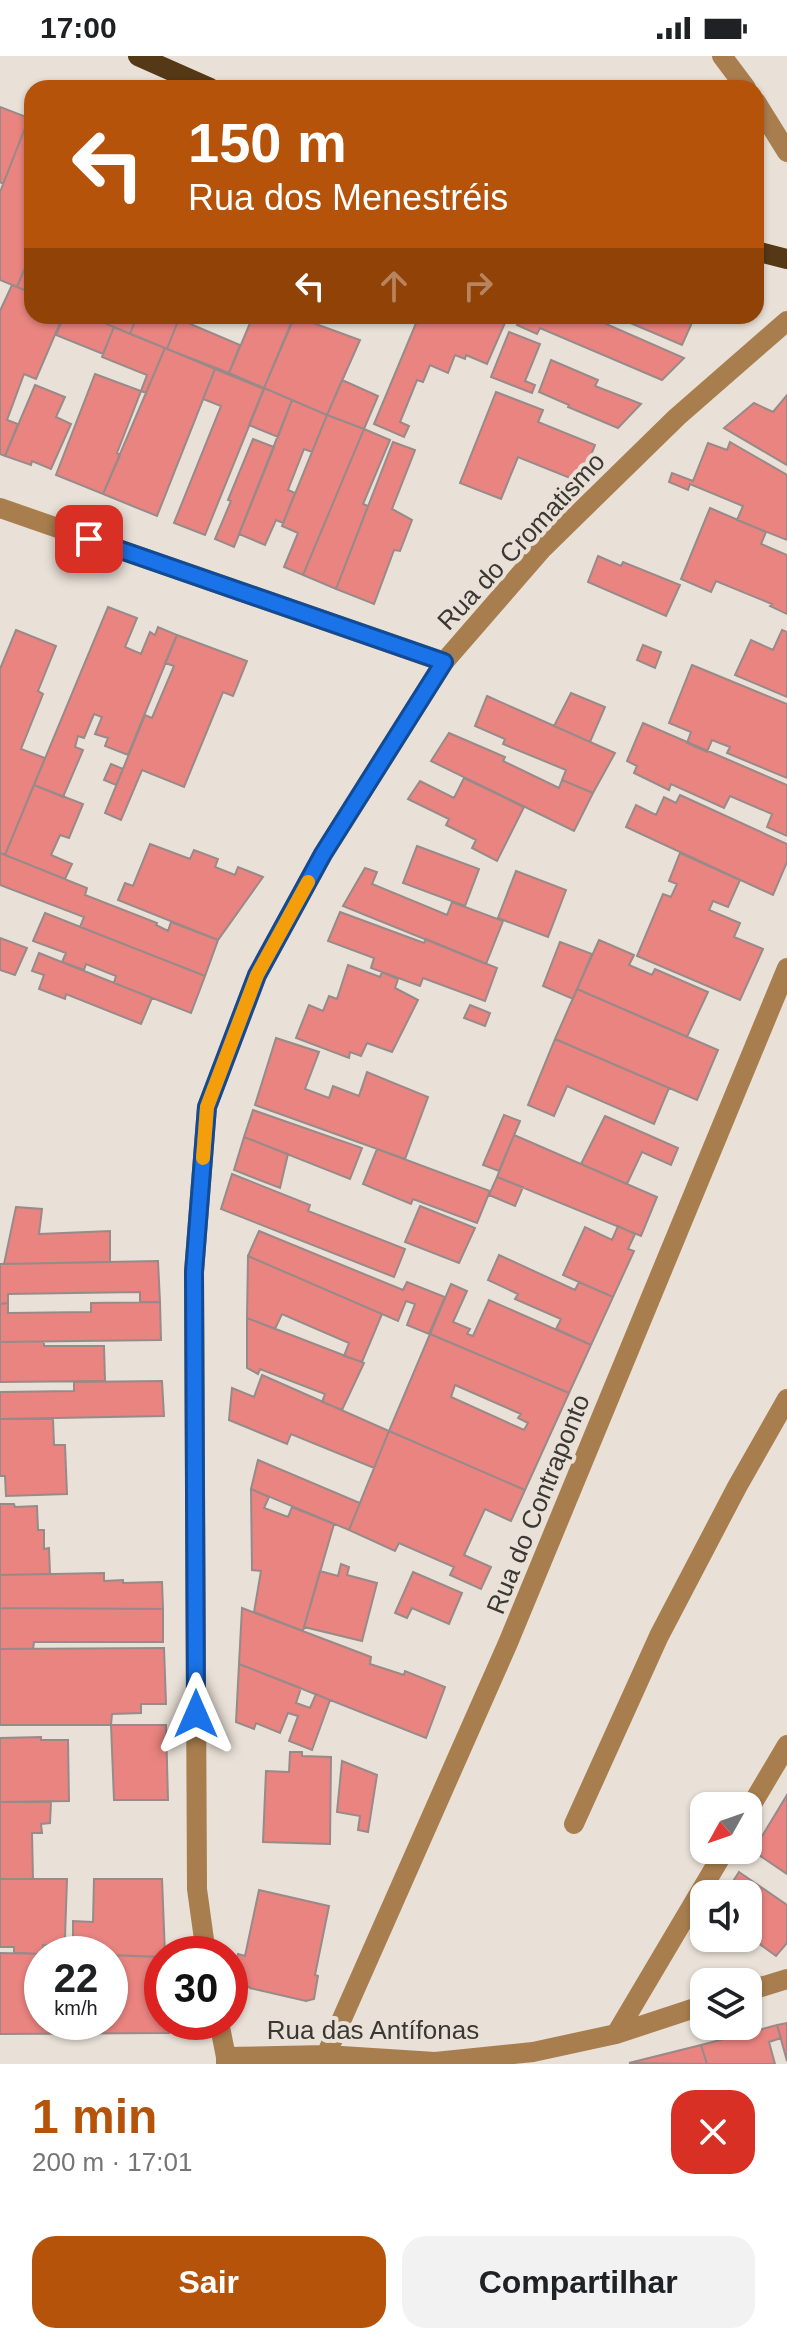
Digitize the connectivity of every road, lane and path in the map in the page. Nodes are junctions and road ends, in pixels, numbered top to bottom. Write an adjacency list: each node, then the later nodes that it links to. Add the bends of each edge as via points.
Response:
1 (138, 56): 3 (main road)
2 (722, 56): 4 (street)
3 (192, 80)
4 (740, 80)
5 (764, 115): 6 (street)
6 (787, 152)
7 (764, 253): 8 (main road)
8 (787, 259)
9 (787, 321): 11 (street, Rua do Cromatismo, via 677,417 554,537)
10 (0, 508): 11 (street)
11 (444, 662): 18 (street, Rua do Cromatismo, via 323,854 257,975 207,1107 194,1272 197,1889)
12 (786, 971): 24 (street, Rua do Contraponto, via 508,1643)
13 (787, 1399): 16 (street, via 659,1636)
14 (787, 1745): 15 (street)
15 (759, 1792)
16 (574, 1824)
17 (717, 1864): 22 (street)
18 (204, 1936)
19 (787, 1979): 20 (street)
20 (762, 1987)
21 (690, 2010): 22 (street, Rua das Antífonas)
22 (616, 2034): 24 (street, Rua das Antífonas, via 533,2052 435,2062)
23 (222, 2040): 25 (street)
24 (326, 2055): 25 (street, Rua das Antífonas)
25 (226, 2061)

